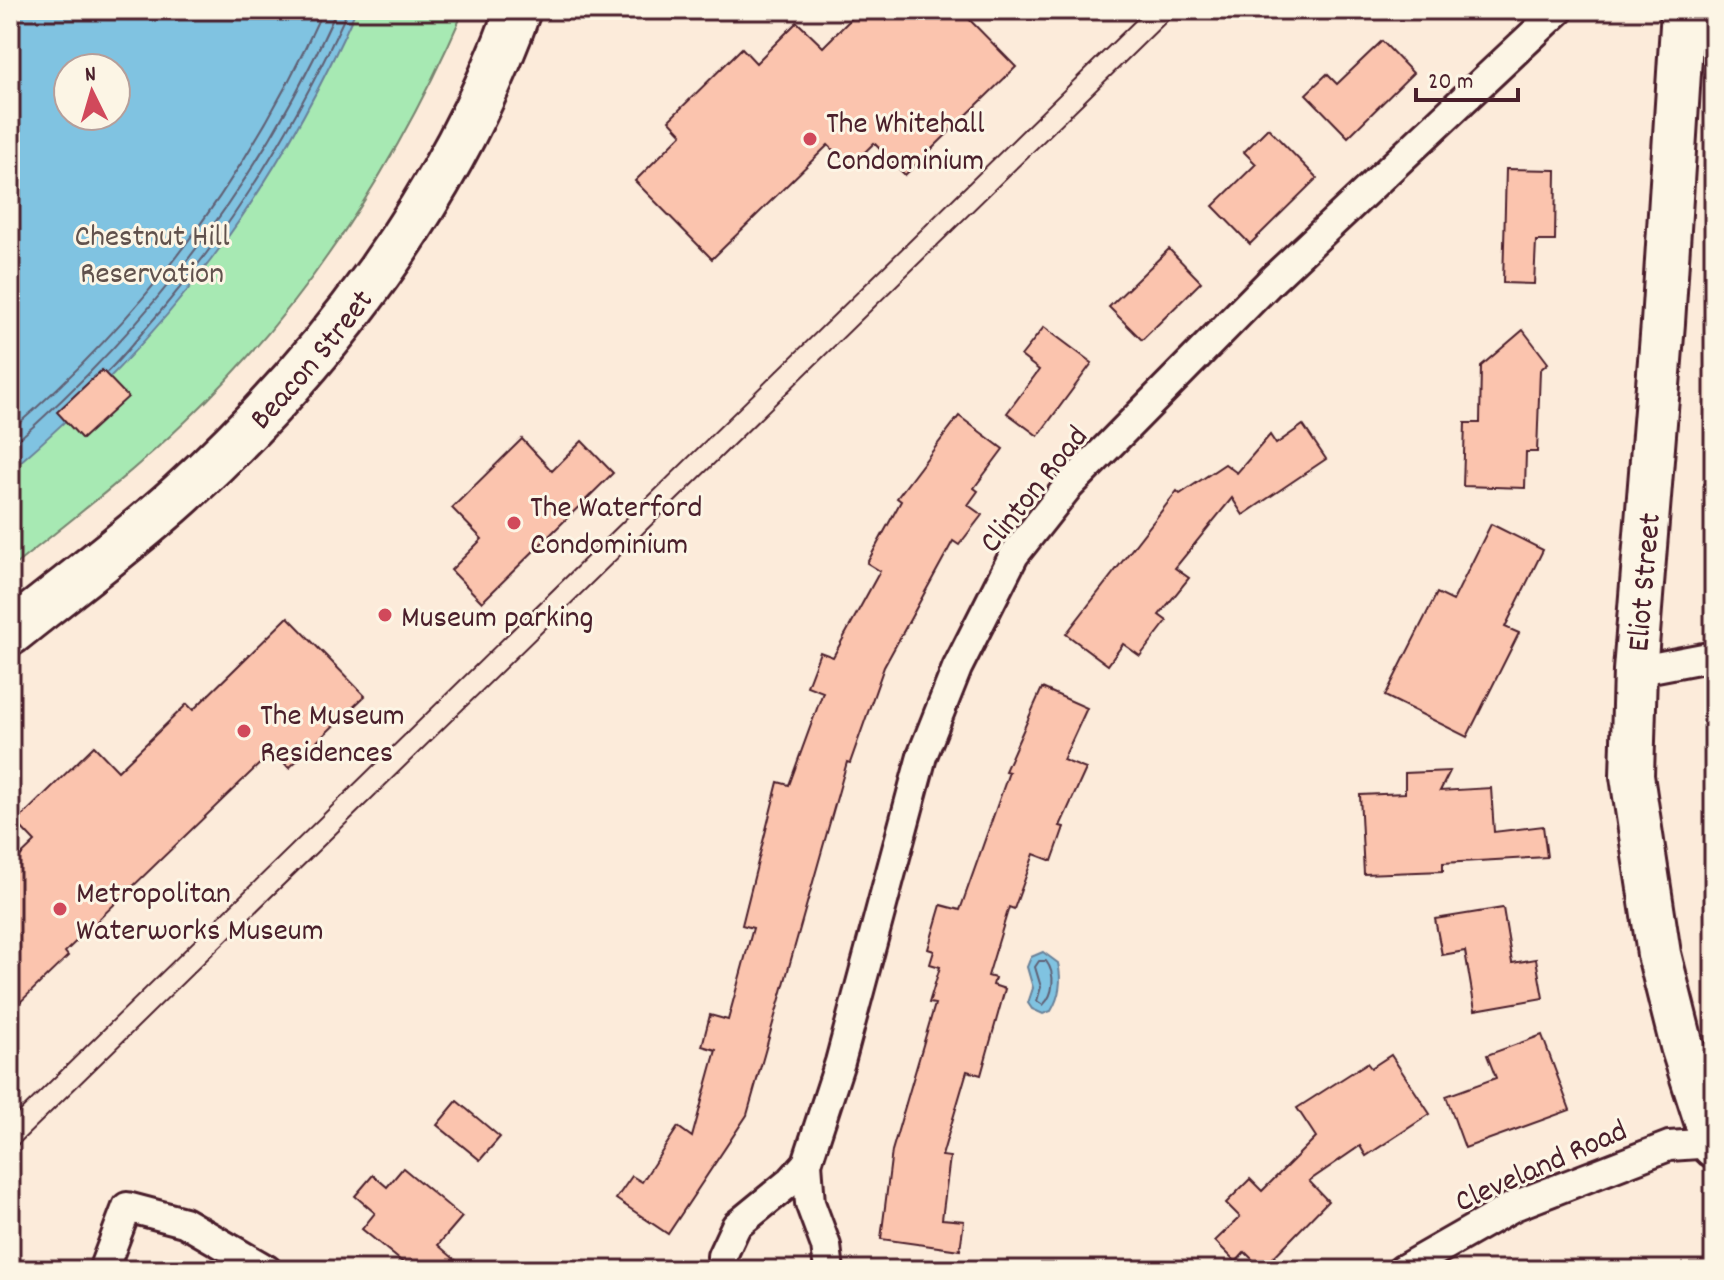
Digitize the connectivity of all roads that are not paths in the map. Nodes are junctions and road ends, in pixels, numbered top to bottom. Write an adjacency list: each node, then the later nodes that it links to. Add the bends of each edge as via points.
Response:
1 (518, 10): 4 (main road, Beacon Street, via 465,127 411,223 309,364 178,497)
2 (1559, 10): 8 (street, Clinton Road, via 1274,278 1067,488 1014,555 957,668 922,756 840,1062)
3 (1683, 10): 6 (street, Eliot Street)
4 (10, 633)
5 (1714, 656): 6 (street)
6 (1635, 671): 7 (street, Eliot Street, via 1632,776 1659,954)
7 (1714, 1144): 13 (street, Cleveland Road, via 1669,1146 1514,1206)
8 (807, 1163): 11 (street, Clinton Road, via 736,1226 722,1256); 12 (street, Clinton Road, via 810,1203)
9 (103, 1270): 10 (street, via 127,1207 184,1222)
10 (267, 1270)
11 (723, 1270)
12 (829, 1270)
13 (1402, 1270)

